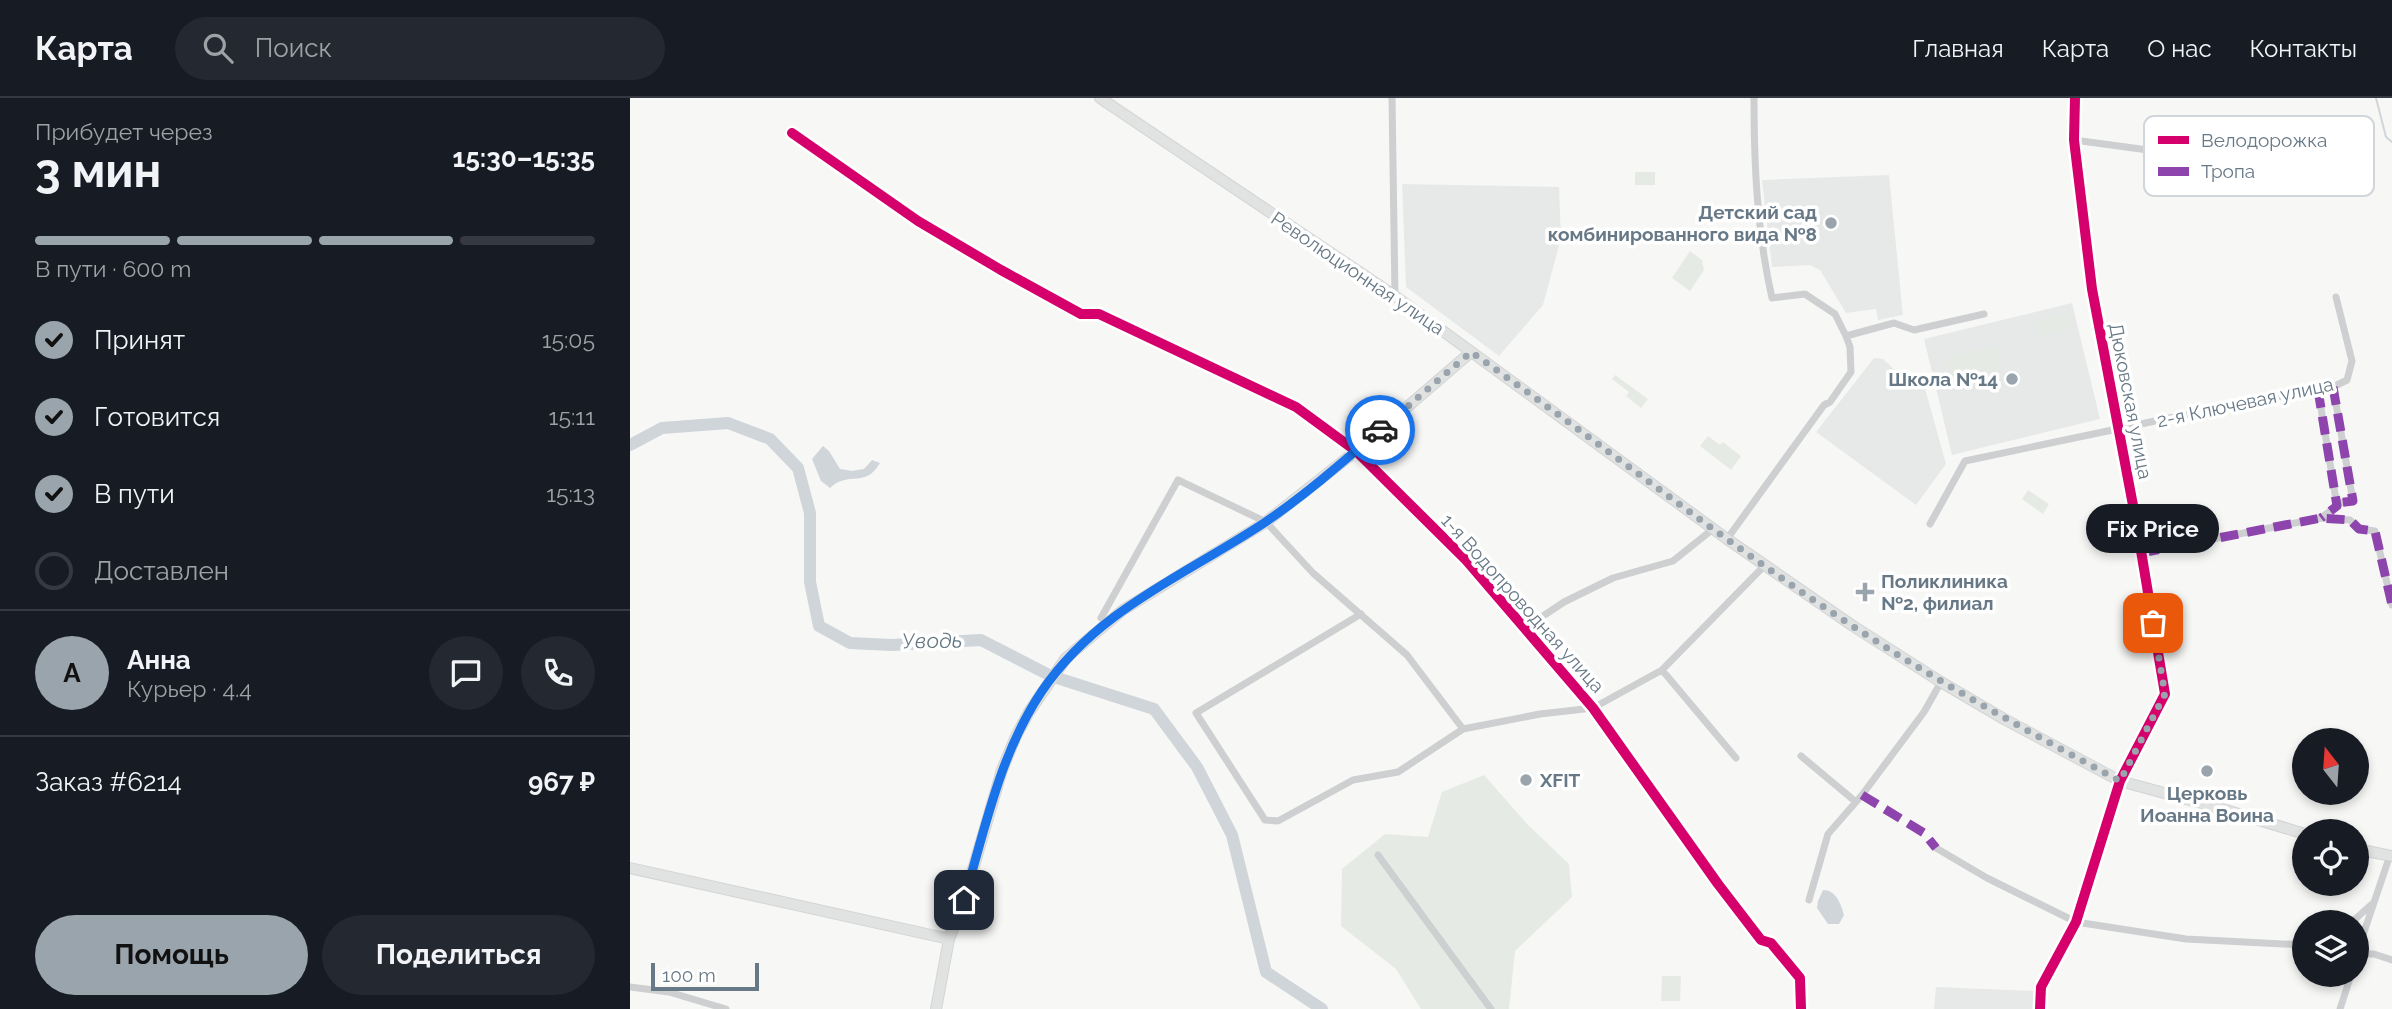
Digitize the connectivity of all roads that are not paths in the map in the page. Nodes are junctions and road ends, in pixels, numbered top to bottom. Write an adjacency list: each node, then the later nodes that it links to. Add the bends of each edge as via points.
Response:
1 (1100, 98): 8 (main road, Революционная улица)
2 (1392, 98): 8 (street)
3 (1754, 98): 11 (street, via 1755,177 1772,298 1805,294 1835,314)
4 (2075, 98): 6 (main road, Дюковская улица)
5 (792, 133): 16 (street, 1-я Водопроводная улица, via 918,221 1001,270 1081,314 1100,314 1296,407)
6 (2074, 140): 7 (street); 15 (main road, Дюковская улица, via 2092,289)
7 (2144, 149)
8 (1395, 296): 12 (main road, Революционная улица)
9 (2336, 297): 13 (street, 2-я Ключевая улица, via 2352,361 2347,380)
10 (1984, 314): 11 (street, via 1914,330 1894,323)
11 (1846, 336): 22 (street, via 1851,372)
12 (1471, 352): 16 (main road); 21 (main road, Революционная улица)
13 (2333, 387): 14 (street, 2-я Ключевая улица); 17 (street, via 2353,501)
14 (2318, 390): 15 (street, 2-я Ключевая улица); 17 (street)
15 (2117, 429): 20 (street, 2-я Ключевая улица, via 1965,461); 23 (main road, Дюковская улица)
16 (1356, 451): 19 (main road); 28 (street, 1-я Водопроводная улица, via 1466,560)
17 (2337, 503): 18 (street, via 2336,509)
18 (2321, 518): 23 (street); 25 (street, via 2350,520 2359,529 2375,531)
19 (1266, 522): 26 (street, via 1313,573); 27 (street, via 1178,480); 48 (main road, via 1152,590 1066,658 1029,712 1002,769)
20 (1930, 524)
21 (1713, 529): 22 (main road, Революционная улица); 28 (street, via 1673,561 1612,578)
22 (1727, 539): 24 (main road, Революционная улица)
23 (2141, 552): 35 (main road, Дюковская улица, via 2165,694)
24 (1765, 565): 29 (street); 30 (main road, Революционная улица)
25 (2392, 605)
26 (1361, 614): 32 (street, via 1407,656); 32 (street, via 1196,713 1265,821 1278,821 1353,780 1398,772)
27 (1101, 618)
28 (1525, 628): 31 (street, 1-я Водопроводная улица)
29 (1662, 670): 31 (street); 34 (street)
30 (1941, 682): 35 (main road, Революционная улица); 36 (street)
31 (1593, 708): 32 (street, via 1540,713); 57 (street, 1-я Водопроводная улица, via 1718,884 1761,940 1771,943 1800,978)
32 (1463, 729)
33 (1801, 756): 36 (street)
34 (1735, 758)
35 (2120, 781): 37 (main road, Революционная улица); 47 (street)
36 (1857, 802): 43 (street, via 1828,834)
37 (2292, 830)
38 (1936, 848): 47 (street)
39 (2369, 851): 41 (main road)
40 (1378, 855): 56 (street)
41 (2391, 856): 44 (street)
42 (630, 868): 48 (main road)
43 (1809, 900)
44 (2374, 903): 45 (street); 46 (street)
45 (2366, 910)
46 (2369, 918)
47 (2076, 922): 49 (street, via 2186,939); 58 (street, via 2041,987)
48 (949, 939): 55 (main road)
49 (2292, 944)
50 (2369, 954): 51 (street)
51 (2392, 960)
52 (630, 987): 54 (street, via 669,992)
53 (2347, 987): 59 (street)
54 (726, 1009)
55 (936, 1009)
56 (1491, 1009)
57 (1801, 1009)
58 (2040, 1009)
59 (2340, 1009)

